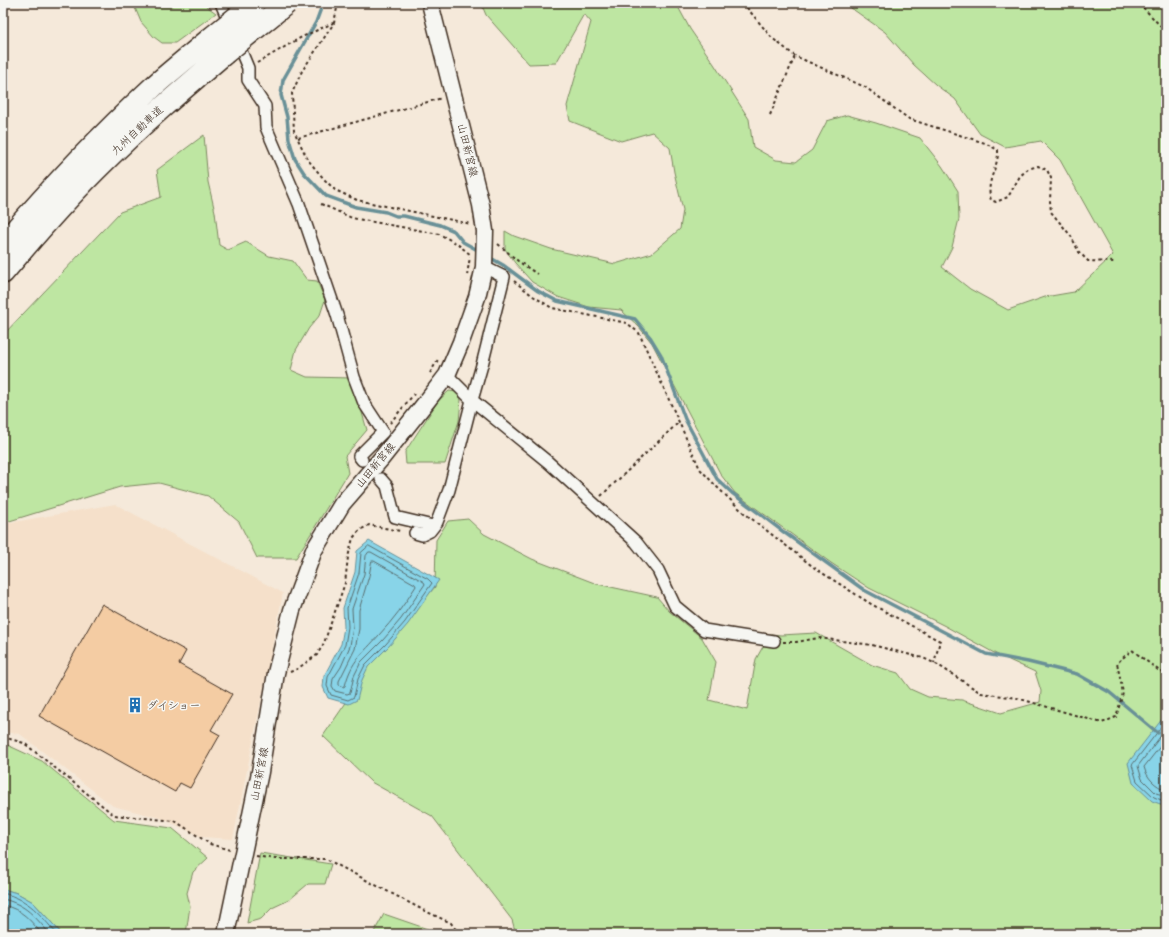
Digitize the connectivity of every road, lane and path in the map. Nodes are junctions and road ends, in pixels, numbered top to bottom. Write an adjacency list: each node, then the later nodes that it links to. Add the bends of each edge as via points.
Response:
1 (221, 3): 11 (street)
2 (254, 3): 17 (highway, 九州自動車道, bridge, via 153,88 90,150)
3 (286, 3): 21 (highway, 九州自動車道, bridge, via 162,107 103,163)
4 (338, 3): 8 (path)
5 (430, 3): 12 (main road, 山田新宮線)
6 (743, 3): 10 (path, via 772,38)
7 (1139, 3): 9 (path)
8 (334, 23): 11 (path, via 302,37); 14 (path, via 302,71 292,93 294,131)
9 (1166, 32)
10 (795, 56): 13 (path); 19 (path, via 865,87 909,119 985,143 998,150 999,158 988,192 991,200 996,202 1008,197 1020,176 1028,169 1038,166 1047,170 1051,178 1051,212 1071,236 1079,252 1088,261)
11 (248, 68): 31 (street, via 248,80 264,106 266,127 299,204 364,403)
12 (454, 95): 14 (path); 16 (main road, 山田新宮線)
13 (770, 115)
14 (298, 138): 16 (path, via 308,160 335,190 357,200 471,224)
15 (321, 204): 18 (path, via 352,218 439,234 456,243)
16 (485, 231): 20 (main road, 山田新宮線); 22 (path, via 518,261)
17 (3, 244)
18 (470, 255): 20 (path); 23 (path)
19 (1114, 262)
20 (484, 267): 24 (street); 26 (main road, 山田新宮線, via 477,297)
21 (3, 273)
22 (537, 274)
23 (467, 276)
24 (504, 277): 29 (street); 30 (path, via 552,308 627,323 639,333)
25 (442, 352): 27 (path)
26 (447, 375): 29 (street); 39 (main road, 山田新宮線, via 342,504 314,550 292,610)
27 (429, 376)
28 (415, 393): 31 (path)
29 (472, 400): 34 (street, via 548,462); 35 (street, via 449,490 437,522)
30 (679, 422): 34 (path); 38 (path, via 700,469 743,512 816,569 871,604 940,641)
31 (383, 432): 32 (street, via 359,456)
32 (362, 460)
33 (381, 479): 35 (street, via 387,486 395,517)
34 (593, 504): 37 (street, via 636,542 658,570 675,606 704,630)
35 (433, 526): 36 (street, via 422,535)
36 (415, 533): 39 (path, via 368,525 360,530 353,538 345,583 324,643 317,655 297,669 287,673)
37 (774, 641): 38 (path, via 796,642 819,638 872,645)
38 (934, 663): 40 (path, via 981,693 1017,698 1102,723 1116,717 1123,693 1117,663 1132,650)
39 (276, 673): 42 (main road, 山田新宮線, via 260,772)
40 (1166, 676)
41 (3, 737): 42 (path, via 24,743 114,815 175,821 210,844)
42 (242, 854): 43 (main road, 山田新宮線); 44 (path, via 275,859 326,859 451,923)
43 (226, 934)
44 (459, 934)

